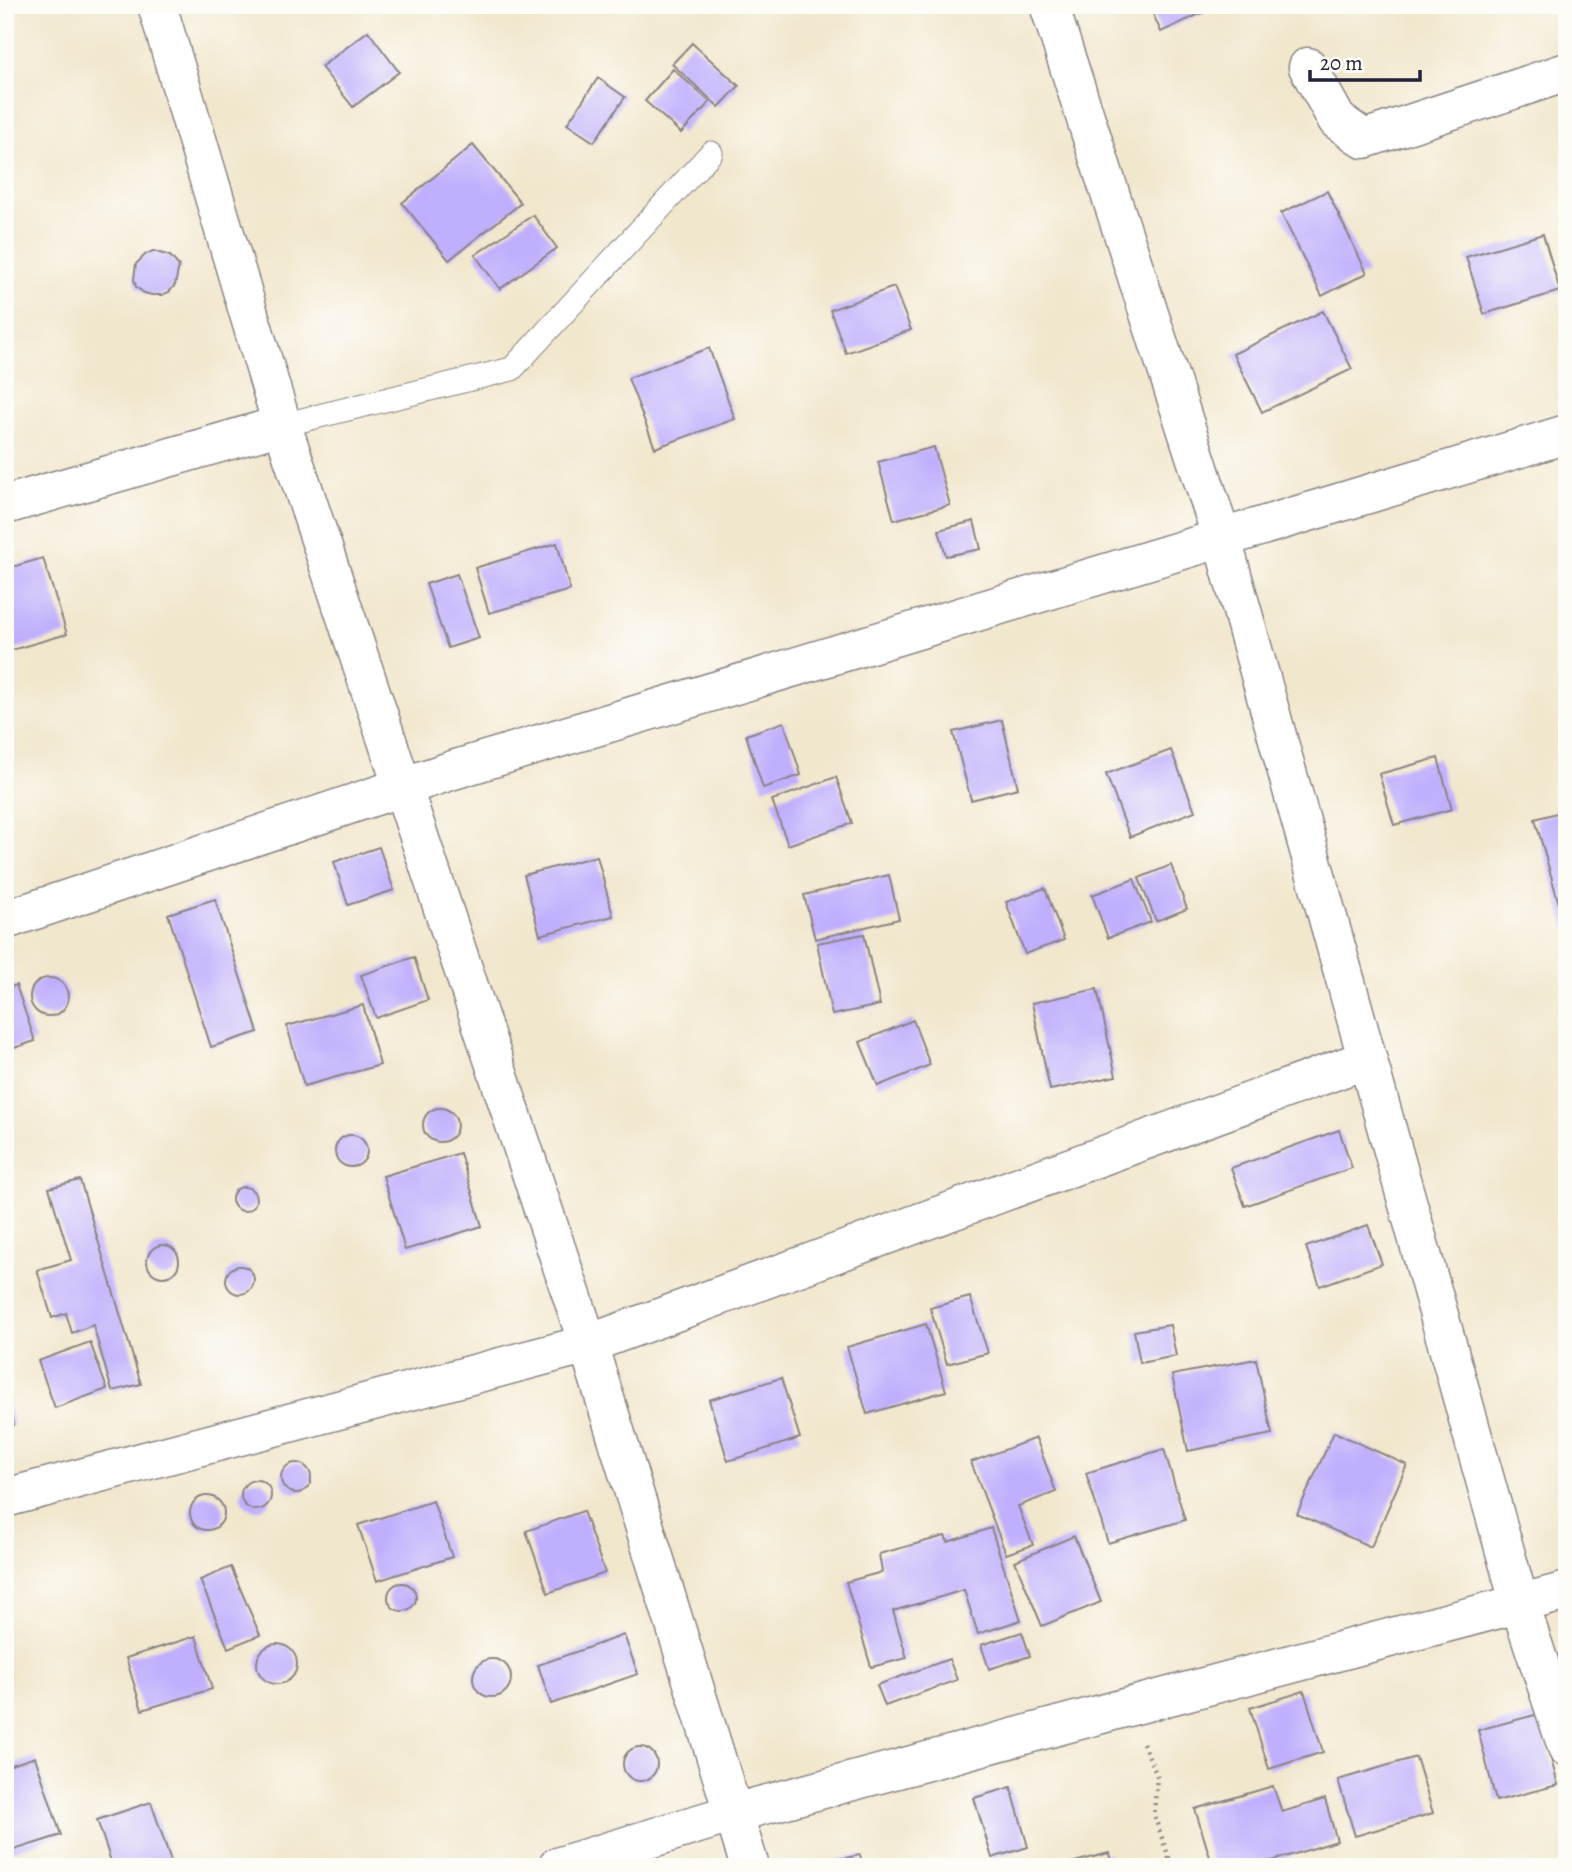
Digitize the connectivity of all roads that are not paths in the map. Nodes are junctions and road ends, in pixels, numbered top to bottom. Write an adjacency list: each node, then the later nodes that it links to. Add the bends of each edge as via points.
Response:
1 (157, 5): 6 (street)
2 (1049, 5): 9 (street)
3 (1308, 67): 4 (street, via 1337,120 1364,139)
4 (1567, 72)
5 (711, 153): 6 (lane, via 512,369)
6 (282, 425): 8 (street); 10 (street)
7 (1567, 434): 9 (street)
8 (5, 505)
9 (1222, 539): 10 (street); 12 (street)
10 (402, 787): 11 (street); 13 (street)
11 (5, 920)
12 (1367, 1059): 13 (street); 16 (street)
13 (588, 1344): 14 (street); 18 (street)
14 (5, 1498)
15 (1567, 1591): 16 (street)
16 (1520, 1605): 17 (street); 18 (street)
17 (1567, 1747)
18 (734, 1813): 19 (street); 20 (street)
19 (557, 1867)
20 (750, 1867)

